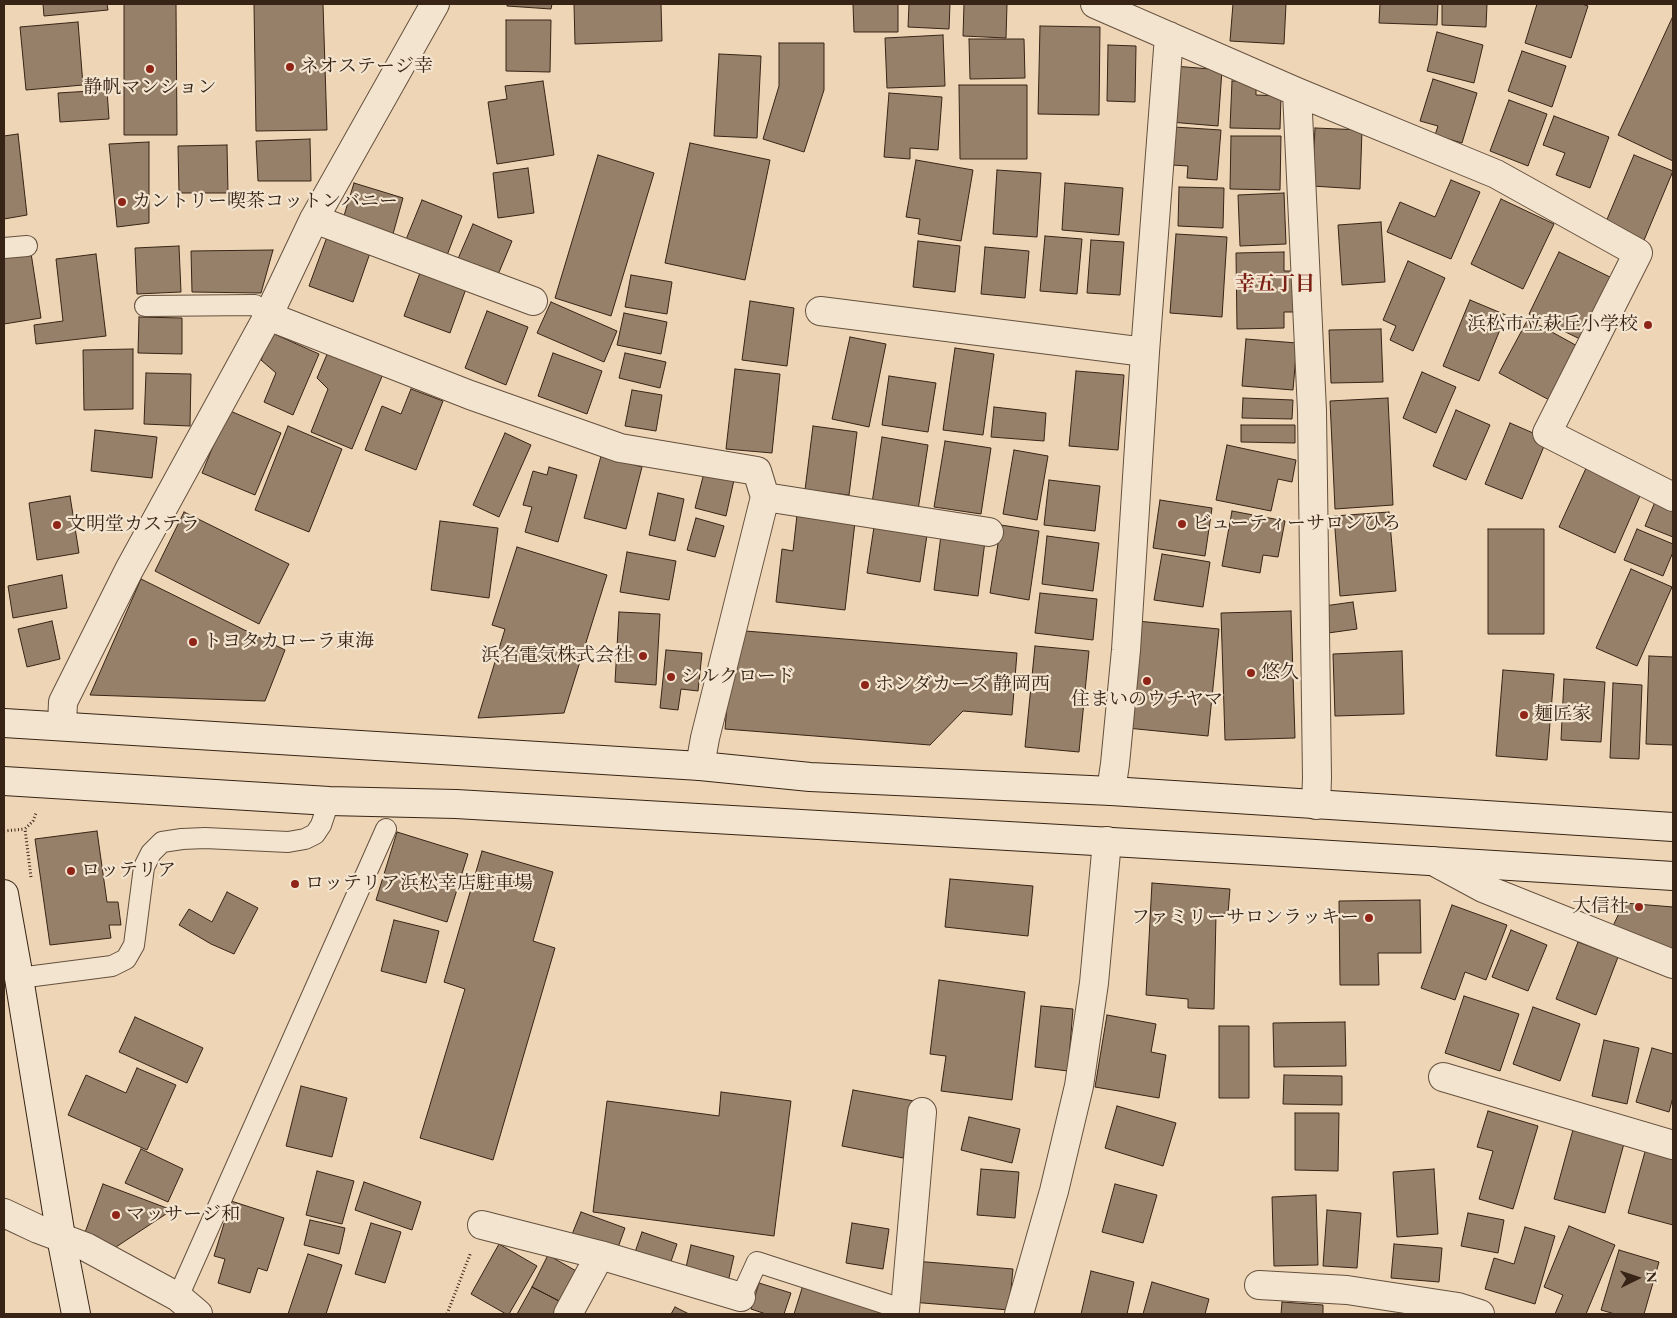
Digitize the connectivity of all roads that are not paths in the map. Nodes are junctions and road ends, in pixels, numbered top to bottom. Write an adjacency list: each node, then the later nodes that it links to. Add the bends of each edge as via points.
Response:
1 (435, 4): 5 (street)
2 (1095, 4): 3 (street)
3 (1169, 36): 4 (street); 12 (street)
4 (1297, 92): 14 (street, via 1496,174 1638,253 1547,433); 22 (street, via 1312,411)
5 (314, 219): 8 (street); 11 (street)
6 (27, 246): 7 (lane)
7 (4, 248)
8 (533, 301)
9 (146, 306): 11 (lane, via 255,305)
10 (820, 312): 12 (street)
11 (268, 316): 13 (street, via 470,395 620,448 757,471); 17 (street, via 129,570 63,702)
12 (1145, 352): 20 (street, via 1126,650)
13 (765, 497): 15 (street); 18 (street)
14 (1673, 497)
15 (989, 532)
16 (4, 722): 17 (street)
17 (62, 725): 18 (street)
18 (700, 766): 20 (street, via 810,777)
19 (4, 780): 21 (street)
20 (1111, 791): 22 (street)
21 (329, 801): 25 (street, via 456,804); 30 (lane, via 321,825 315,834 304,839 288,842 205,838 162,842 151,852 144,867 134,945 126,959 112,966)
22 (1316, 805): 23 (street)
23 (1673, 827)
24 (386, 829): 41 (lane)
25 (1107, 841): 26 (street); 45 (street, via 1094,983 1079,1086 1054,1192)
26 (1432, 861): 27 (street); 29 (street, via 1483,888)
27 (1673, 876)
28 (4, 894): 30 (street)
29 (1673, 964)
30 (19, 978): 36 (street)
31 (1443, 1077): 33 (street)
32 (922, 1112): 42 (street)
33 (1673, 1146)
34 (4, 1213): 36 (street)
35 (482, 1225): 37 (street)
36 (61, 1237): 41 (street, via 86,1247); 43 (street)
37 (600, 1255): 39 (street); 44 (street)
38 (1259, 1285): 40 (street)
39 (741, 1297): 42 (lane, via 757,1262)
40 (1348, 1302): 46 (street, via 1458,1307)
41 (188, 1306)
42 (904, 1312)
43 (76, 1314)
44 (568, 1314)
45 (1019, 1314)
46 (1480, 1314)

